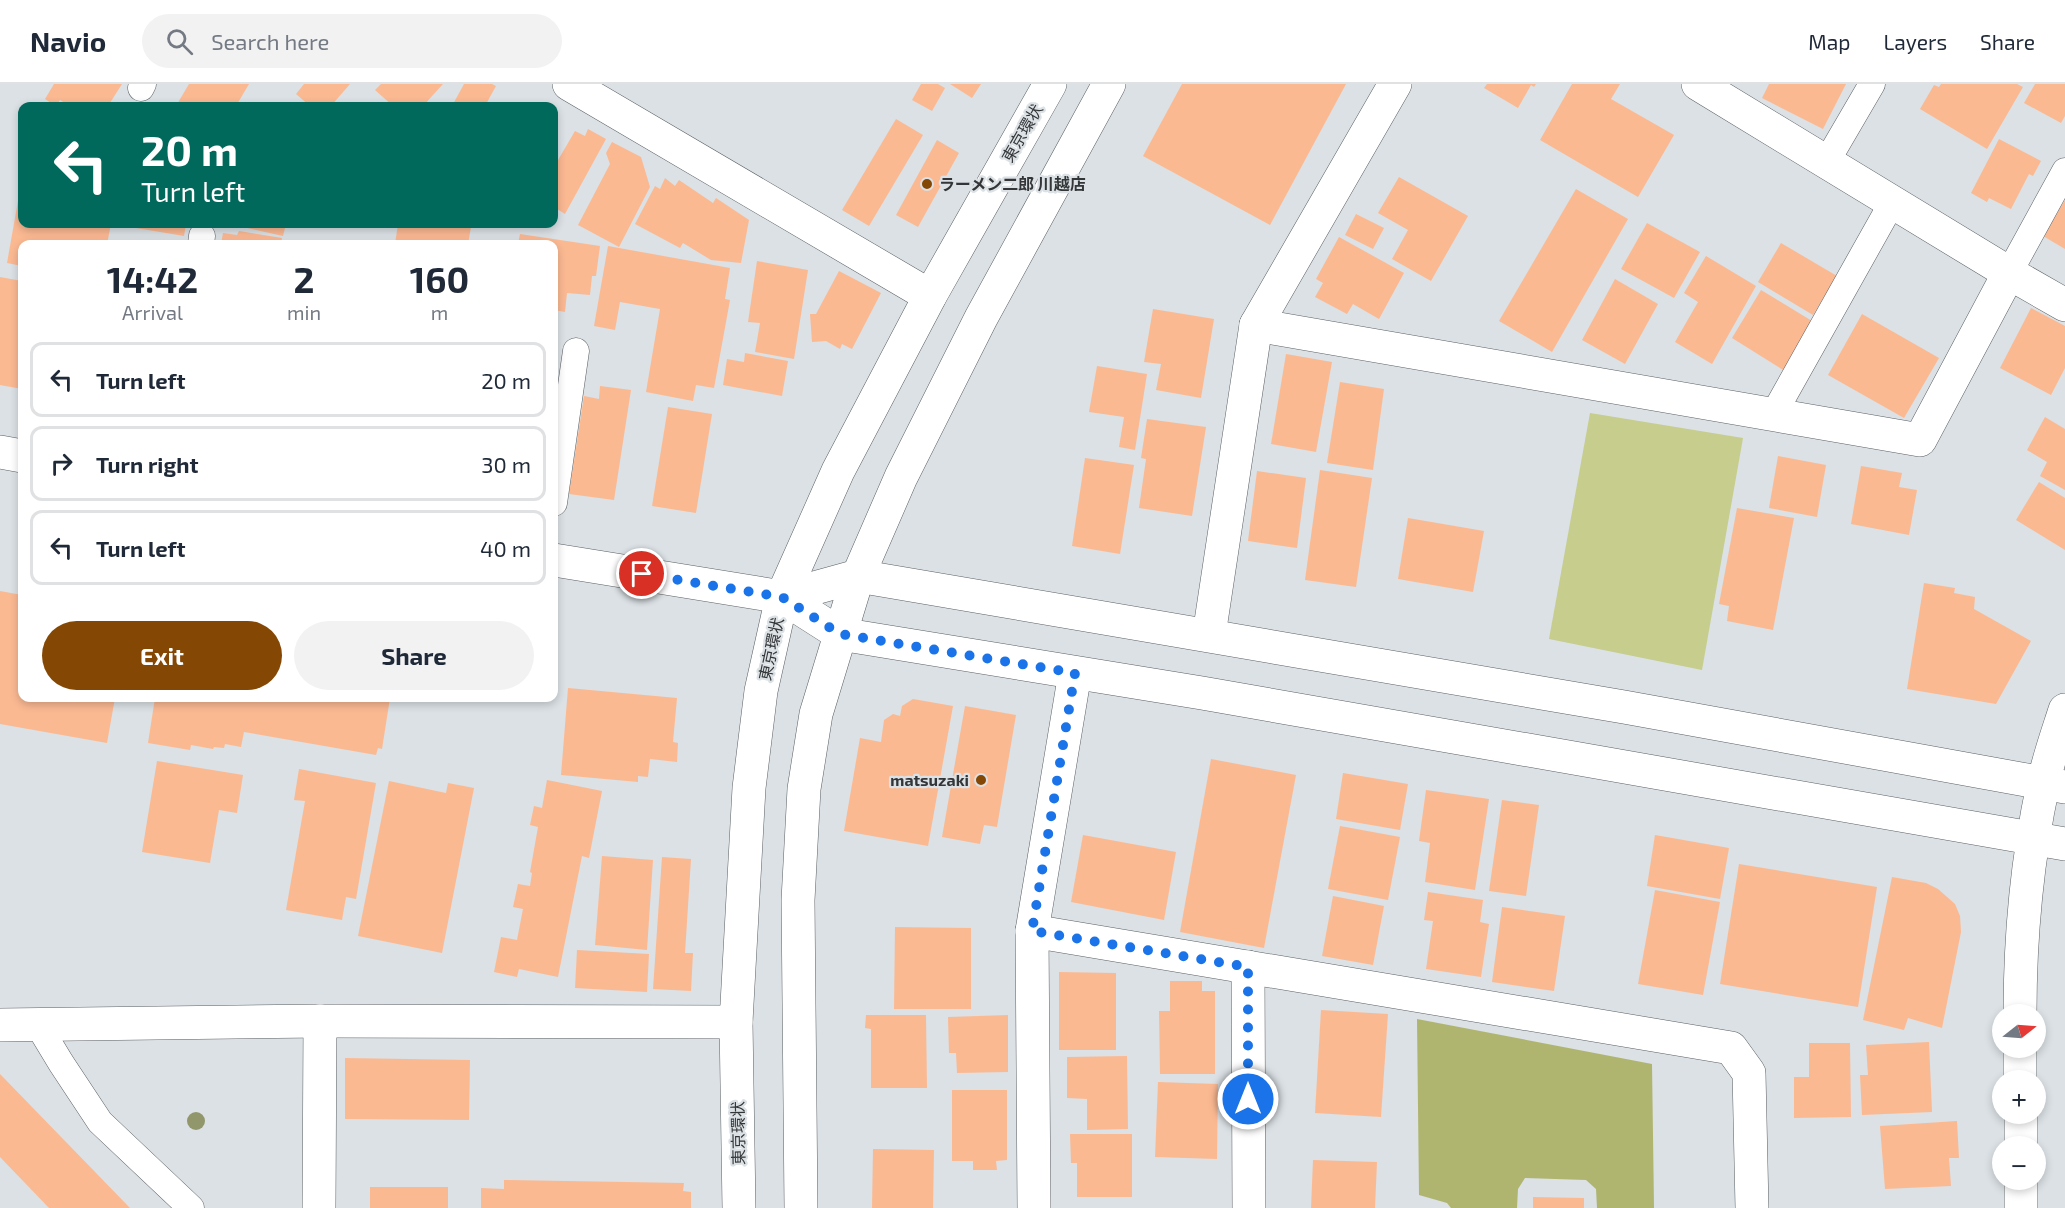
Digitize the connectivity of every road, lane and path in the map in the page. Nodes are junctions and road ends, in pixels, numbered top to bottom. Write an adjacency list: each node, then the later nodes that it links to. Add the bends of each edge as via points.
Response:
1 (569, 84): 11 (main road)
2 (1050, 84): 11 (main road, 東京環状)
3 (1109, 84): 20 (main road, via 981,318 901,477)
4 (1395, 84): 13 (main road)
5 (1698, 84): 7 (main road)
6 (1872, 84): 7 (lane)
7 (1827, 161): 9 (main road)
8 (2065, 171): 10 (lane)
9 (1893, 201): 10 (main road); 15 (lane)
10 (2009, 273): 12 (main road); 15 (main road, via 1920,440)
11 (930, 296): 21 (main road, 東京環状, via 838,471)
12 (2065, 305)
13 (1256, 325): 15 (main road); 23 (main road)
14 (576, 351): 18 (lane)
15 (1773, 415)
16 (0, 452): 17 (main road)
17 (18, 455)
18 (558, 475)
19 (558, 561): 21 (main road)
20 (858, 576): 21 (main road); 22 (main road); 23 (main road)
21 (782, 597): 22 (main road); 33 (main road, 東京環状, via 762,691 749,788)
22 (840, 634): 24 (main road); 40 (main road, via 816,714 804,789 798,900)
23 (1209, 635): 26 (main road)
24 (1075, 673): 27 (main road); 29 (main road)
25 (2065, 710): 26 (main road)
26 (2054, 785): 27 (main road)
27 (2033, 838): 28 (main road); 31 (main road, via 2023,921)
28 (2065, 844)
29 (1032, 931): 30 (main road); 41 (main road)
30 (1248, 967): 42 (main road); 43 (main road, via 1731,1048 1749,1073)
31 (2020, 1004)
32 (320, 1021): 33 (main road); 35 (main road); 38 (main road)
33 (736, 1022): 39 (main road, 東京環状)
34 (0, 1025): 35 (main road)
35 (38, 1025): 37 (lane, via 100,1122)
36 (2021, 1190): 44 (main road)
37 (190, 1208)
38 (319, 1208)
39 (739, 1208)
40 (801, 1208)
41 (1034, 1208)
42 (1249, 1208)
43 (1752, 1208)
44 (2021, 1208)

